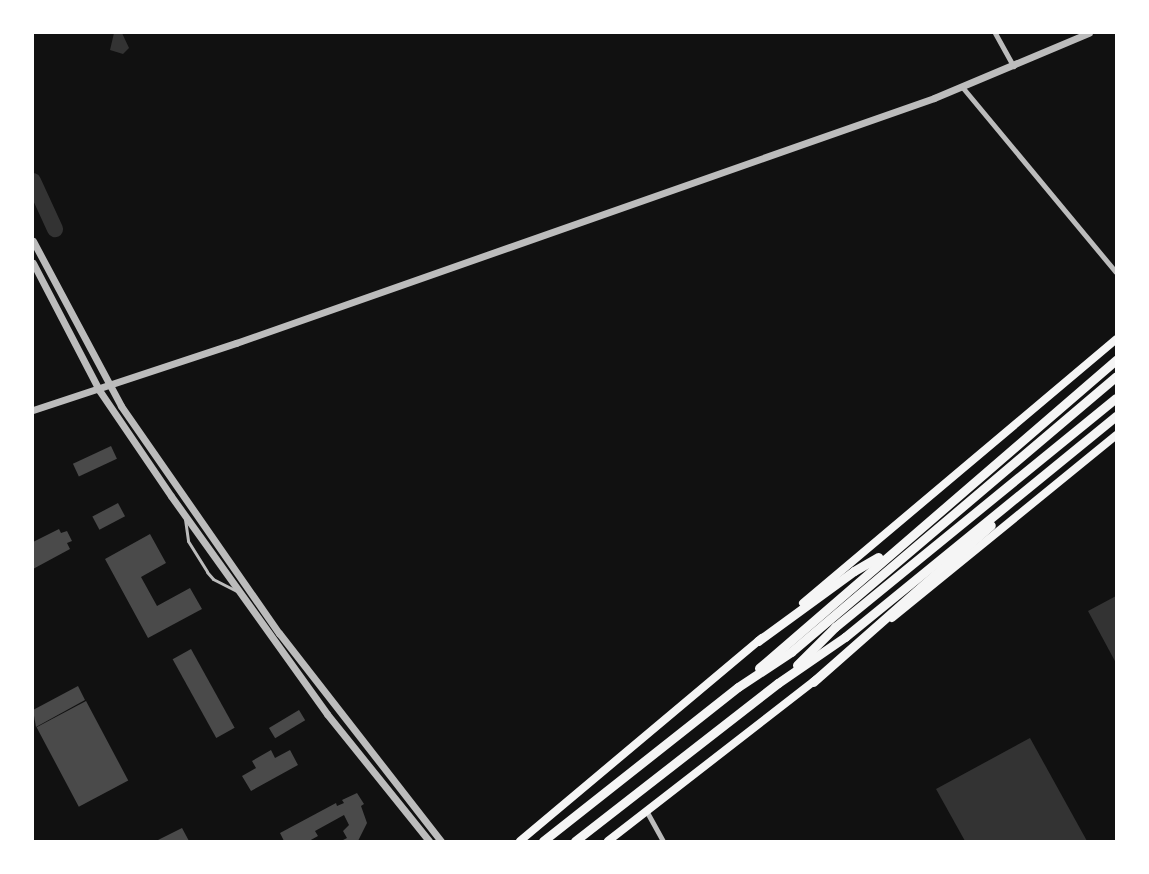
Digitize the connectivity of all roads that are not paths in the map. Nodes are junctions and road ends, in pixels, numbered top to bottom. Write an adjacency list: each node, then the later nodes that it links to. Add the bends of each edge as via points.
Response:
1 (996, 33): 3 (street)
2 (1089, 33): 3 (street)
3 (1013, 68): 4 (street)
4 (963, 88): 7 (street); 11 (street)
5 (33, 240): 11 (street)
6 (33, 263): 12 (street)
7 (1116, 272)
8 (1116, 339): 21 (main road)
9 (1116, 360): 19 (highway)
10 (1116, 376): 24 (highway, via 791,652)
11 (109, 387): 12 (street); 27 (street, via 279,633)
12 (99, 390): 14 (street); 18 (street)
13 (1116, 398): 23 (highway, via 835,627)
14 (33, 410)
15 (1116, 416): 17 (highway)
16 (1116, 435): 22 (main road)
17 (1087, 440): 22 (highway); 23 (highway, via 844,637)
18 (184, 514): 20 (street); 20 (lane, via 188,542 207,572)
19 (896, 548): 21 (highway, via 854,571); 24 (highway)
20 (238, 591): 26 (street, via 333,722)
21 (758, 641): 28 (main road)
22 (813, 682): 25 (main road)
23 (778, 683): 30 (highway)
24 (738, 687): 29 (highway)
25 (648, 814): 31 (main road); 32 (street)
26 (429, 841)
27 (441, 841)
28 (520, 841)
29 (543, 841)
30 (575, 841)
31 (608, 841)
32 (663, 841)

